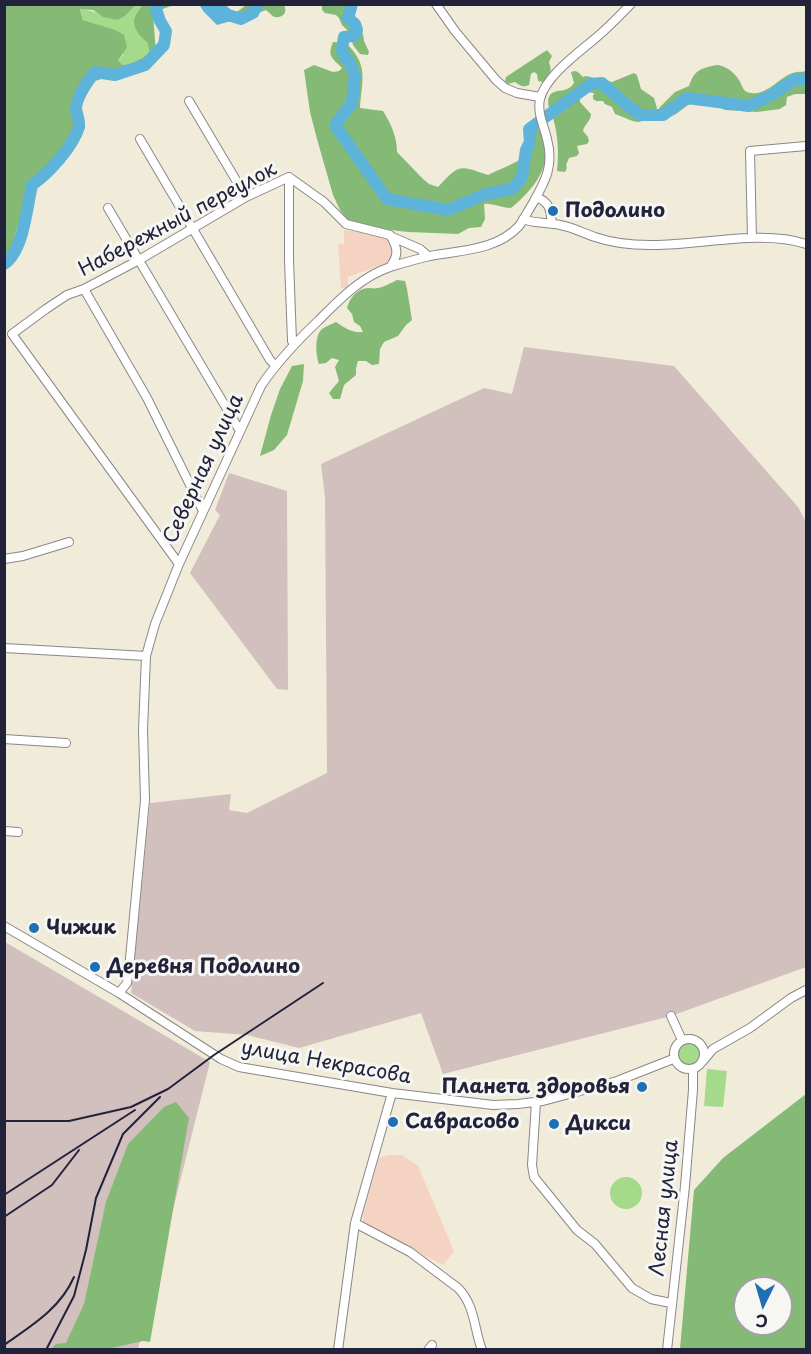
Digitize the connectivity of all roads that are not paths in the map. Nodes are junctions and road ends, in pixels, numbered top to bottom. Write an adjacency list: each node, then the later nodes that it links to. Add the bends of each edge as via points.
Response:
1 (436, 4): 3 (street, via 496,80 517,93)
2 (631, 4): 3 (street, via 559,71)
3 (540, 97): 9 (street, Северная улица, via 550,163)
4 (189, 101): 8 (street)
5 (140, 139): 13 (street)
6 (807, 146): 15 (street, via 750,151)
7 (289, 177): 8 (street, Набережный переулок); 14 (street, Набережный переулок, via 346,224); 21 (street)
8 (246, 197): 13 (street, Набережный переулок)
9 (536, 197): 11 (street, Северная улица); 12 (street, via 549,207)
10 (108, 208): 18 (street)
11 (524, 219): 12 (street); 17 (street, Северная улица, via 495,243)
12 (552, 224): 15 (street, via 598,238 650,245)
13 (193, 228): 18 (street, Набережный переулок); 22 (street)
14 (390, 235): 17 (street, Набережный переулок); 19 (street, via 396,254)
15 (752, 238): 16 (street, via 791,239)
16 (807, 244)
17 (428, 256): 19 (street, Северная улица)
18 (139, 260): 20 (street, Набережный переулок); 23 (street)
19 (390, 268): 21 (street, Северная улица, via 358,284)
20 (84, 289): 24 (street, via 147,398); 27 (street, Набережный переулок, via 67,295 12,334)
21 (294, 344): 22 (street, Северная улица)
22 (275, 365): 23 (street, Северная улица)
23 (240, 431): 24 (street, Северная улица)
24 (203, 511): 27 (street, Северная улица)
25 (69, 542): 26 (street)
26 (4, 559)
27 (179, 564): 29 (street, Северная улица)
28 (4, 648): 29 (street)
29 (146, 656): 36 (street, Северная улица, via 145,800 129,969 127,983)
30 (4, 739): 31 (street)
31 (66, 743)
32 (4, 831): 33 (street)
33 (18, 832)
34 (4, 926): 36 (street, улица Некрасова)
35 (807, 990): 39 (street)
36 (118, 993): 44 (street, улица Некрасова, via 239,1067)
37 (671, 1016): 38 (street)
38 (682, 1040): 40 (street); 41 (street, via 674,1047)
39 (725, 1041): 40 (street); 42 (street)
40 (700, 1043): 42 (street)
41 (673, 1059): 43 (street, via 685,1070); 45 (street, улица Некрасова, via 617,1081)
42 (703, 1061): 43 (street)
43 (693, 1069): 47 (street, Лесная улица, via 686,1186)
44 (392, 1093): 45 (street, улица Некрасова, via 493,1105); 46 (street)
45 (536, 1102): 47 (street, via 534,1177 632,1288)
46 (355, 1223): 48 (street); 49 (street, via 410,1252 465,1295)
47 (671, 1304): 50 (street, Лесная улица)
48 (338, 1350)
49 (482, 1350)
50 (667, 1350)

